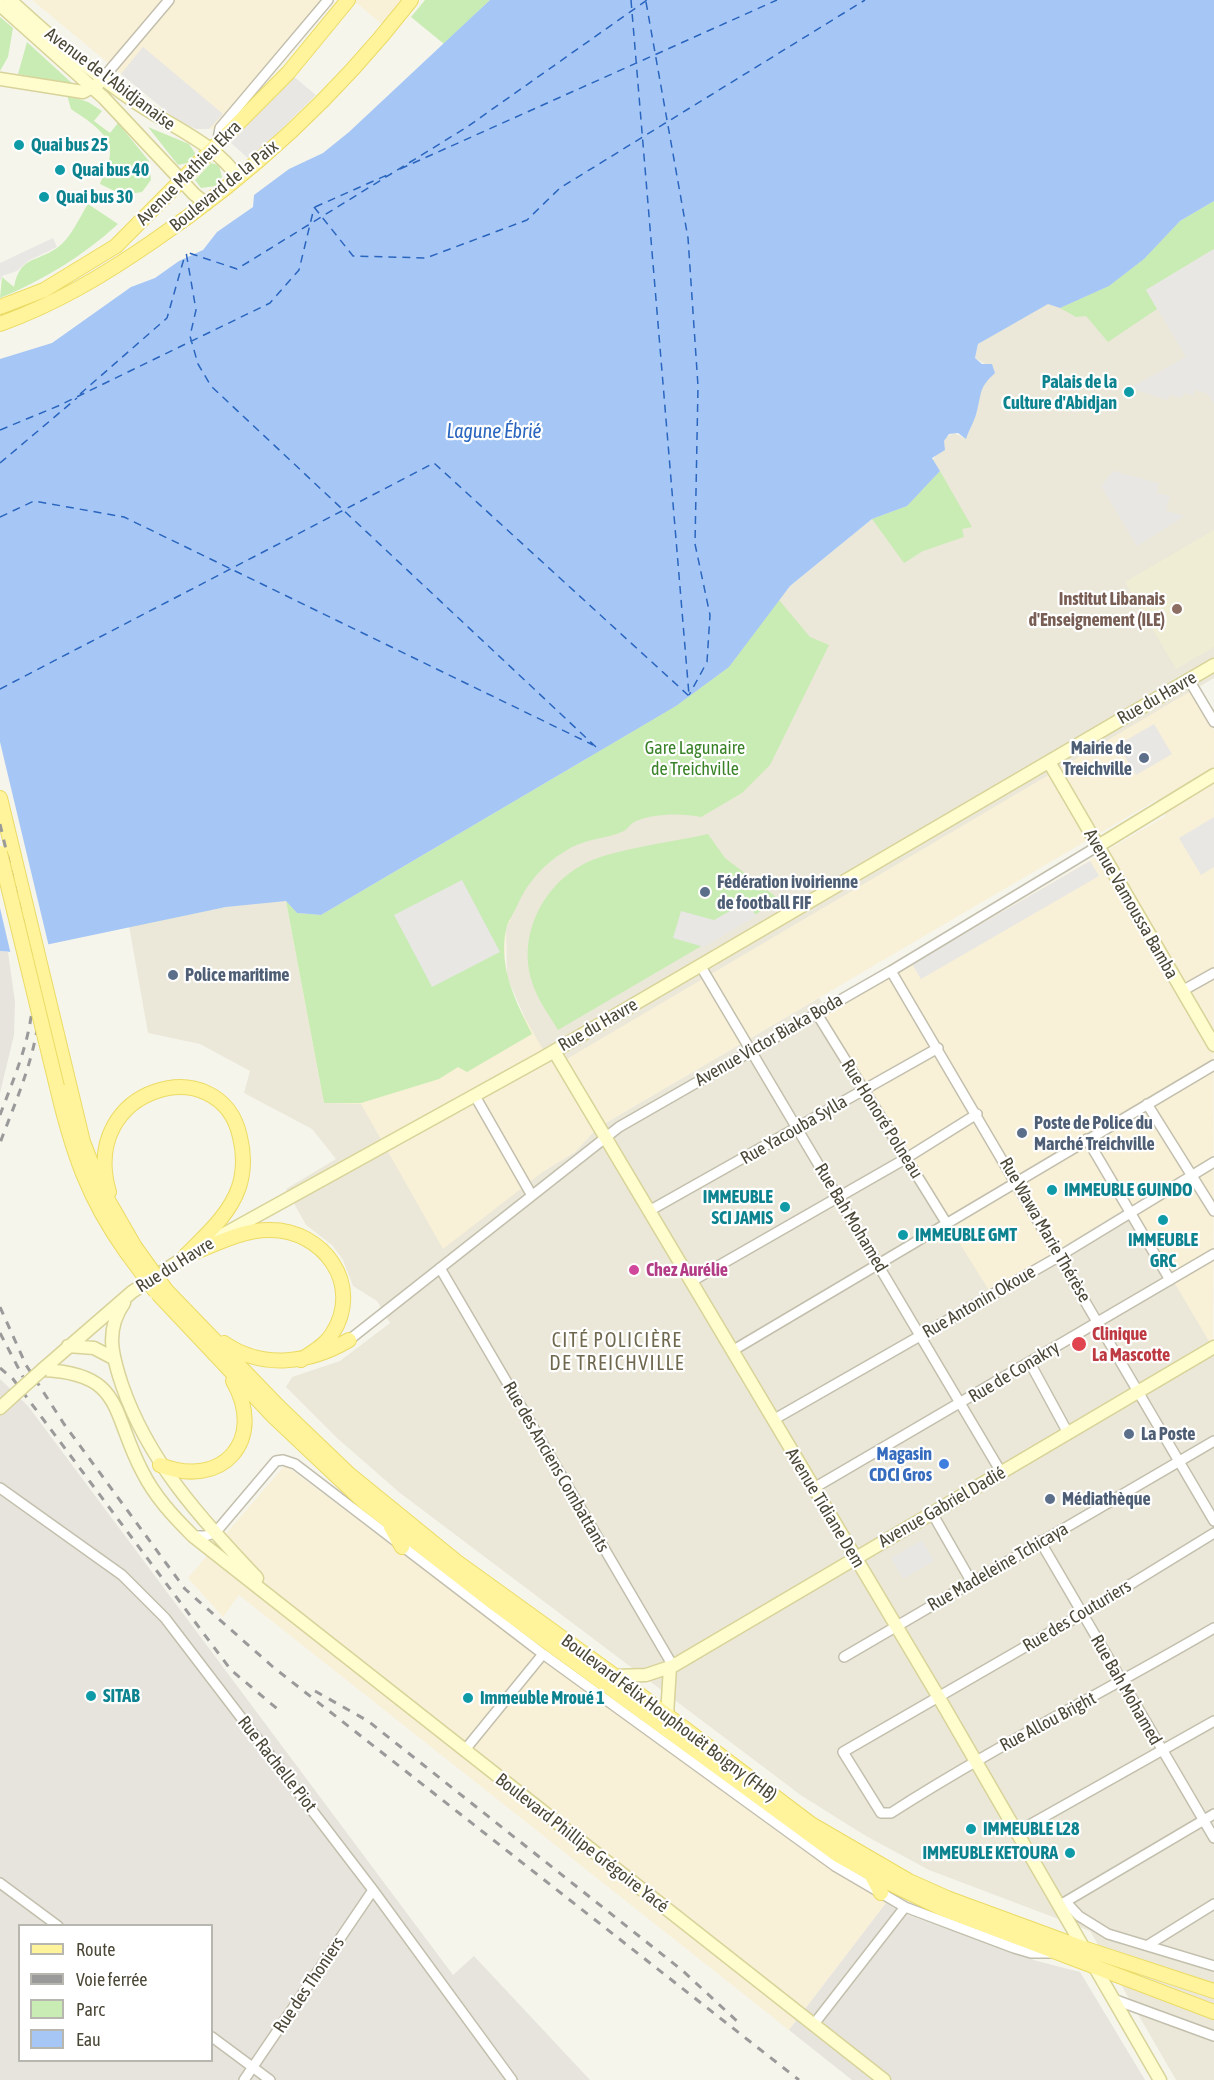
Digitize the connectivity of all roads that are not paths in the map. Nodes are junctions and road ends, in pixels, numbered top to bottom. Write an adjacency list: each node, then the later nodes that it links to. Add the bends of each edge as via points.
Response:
1 (10, 0): 8 (street, Avenue de l'Abidjanaise)
2 (169, 0): 8 (street)
3 (348, 0): 7 (main road, Avenue Mathieu Ekra)
4 (411, 0): 12 (main road, Boulevard de la Paix, via 326,100)
5 (327, 1): 7 (street); 11 (street, via 220,128)
6 (0, 5): 10 (street, Avenue de l'Abidjanaise)
7 (337, 13): 11 (main road, Avenue Mathieu Ekra, via 288,73)
8 (103, 78): 10 (street); 11 (street, Avenue de l'Abidjanaise, via 135,102)
9 (0, 79): 10 (street, via 83,92)
10 (94, 88): 13 (street, Avenue de l'Abidjanaise)
11 (215, 148): 12 (street, Avenue de l'Abidjanaise); 13 (main road, Avenue Mathieu Ekra)
12 (238, 178): 14 (main road, Boulevard de la Paix)
13 (181, 181): 14 (street, Avenue de l'Abidjanaise); 15 (main road, Avenue Mathieu Ekra, via 116,246 44,290)
14 (206, 204): 16 (main road, Boulevard de la Paix, via 97,280)
15 (0, 307)
16 (0, 324)
17 (1214, 665): 18 (street, Rue du Havre)
18 (1189, 680): 19 (street); 20 (street, Rue du Havre)
19 (1214, 722)
20 (1049, 762): 23 (street, Avenue Vamoussa Bamba); 25 (street, Rue du Havre)
21 (1214, 776): 23 (street, Avenue Victor Biaka Boda)
22 (0, 798): 35 (main road)
23 (1098, 846): 26 (street, Avenue Victor Biaka Boda); 28 (street, Avenue Vamoussa Bamba)
24 (0, 853): 35 (main road, bridge)
25 (700, 965): 32 (street, Rue du Havre); 33 (street, Rue Bah Mohamed)
26 (891, 971): 29 (street, Avenue Victor Biaka Boda); 31 (street, Rue Wawa Marie Thérèse)
27 (1214, 973): 28 (street)
28 (1182, 991): 30 (street, Avenue Vamoussa Bamba)
29 (817, 1014): 33 (street, Avenue Victor Biaka Boda); 36 (street, Rue Honoré Polneau)
30 (1214, 1045)
31 (938, 1048): 36 (street, Rue Yacouba Sylla); 39 (street, Rue Wawa Marie Thérèse)
32 (554, 1051): 37 (street, Rue du Havre); 41 (street, Avenue Tidiane Dem)
33 (751, 1052): 40 (street, Rue Bah Mohamed); 41 (street, Avenue Victor Biaka Boda)
34 (1214, 1065): 38 (street)
35 (62, 1086): 52 (main road, via 91,1165); 54 (main road, via 71,1146 82,1174 113,1233)
36 (864, 1090): 40 (street, Rue Yacouba Sylla); 43 (street, Rue Honoré Polneau)
37 (475, 1096): 47 (street); 56 (street, Rue du Havre)
38 (1147, 1104): 42 (street); 45 (street)
39 (977, 1114): 43 (street); 46 (street, Rue Wawa Marie Thérèse)
40 (797, 1129): 48 (street, Rue Bah Mohamed); 49 (street, Rue Yacouba Sylla)
41 (605, 1137): 47 (street, Avenue Victor Biaka Boda); 49 (street, Avenue Tidiane Dem)
42 (1087, 1139): 46 (street); 51 (street)
43 (905, 1159): 48 (street); 53 (street, Rue Honoré Polneau)
44 (1214, 1162): 45 (street, Rue Antonin Okoue)
45 (1192, 1175): 50 (street); 51 (street, Rue Antonin Okoue)
46 (1017, 1182): 53 (street); 57 (street, Rue Wawa Marie Thérèse)
47 (531, 1194): 59 (street, Avenue Victor Biaka Boda)
48 (838, 1196): 58 (street, Rue Bah Mohamed); 61 (street)
49 (649, 1211): 61 (street, Avenue Tidiane Dem)
50 (1214, 1211)
51 (1130, 1214): 57 (street, Rue Antonin Okoue); 60 (street)
52 (117, 1217): 54 (main road); 56 (main road, via 106,1182 105,1151 118,1119 138,1098 151,1092 168,1087 204,1092 230,1114 239,1130 242,1171 239,1188 228,1207)
53 (947, 1224): 58 (street)
54 (131, 1250): 63 (main road, bridge)
55 (1214, 1254): 60 (street, Rue de Conakry)
56 (186, 1256): 62 (street, Rue du Havre); 72 (main road, via 244,1233 270,1230 303,1236 321,1247 340,1277 343,1305 329,1338)
57 (1058, 1257): 64 (street, Rue Wawa Marie Thérèse); 66 (street, Rue Antonin Okoue)
58 (879, 1264): 66 (street, Rue Bah Mohamed); 70 (street)
59 (440, 1268): 67 (street, Avenue Victor Biaka Boda); 103 (street, Rue des Anciens Combattants)
60 (1170, 1280): 64 (street, Rue de Conakry)
61 (692, 1281): 70 (street, Avenue Tidiane Dem)
62 (132, 1292): 68 (street, Rue du Havre); 71 (street, Boulevard Phillipe Grégoire Yacé, via 112,1324)
63 (163, 1293): 65 (main road); 74 (main road)
64 (1099, 1322): 73 (street, Rue de Conakry); 76 (street, Rue Wawa Marie Thérèse)
65 (199, 1324): 72 (main road, via 241,1354 274,1361); 104 (main road, Boulevard Félix Houphouët Boigny (FHB), via 350,1475 457,1562)
66 (921, 1335): 77 (street, Rue Bah Mohamed); 79 (street, Rue Antonin Okoue)
67 (349, 1340): 72 (main road)
68 (68, 1346): 71 (street, via 94,1348); 75 (street, Rue du Havre)
69 (1214, 1347): 76 (street, Avenue Gabriel Dadié)
70 (732, 1351): 79 (street, Avenue Tidiane Dem)
71 (113, 1358): 83 (street, Boulevard Phillipe Grégoire Yacé, via 131,1412)
72 (301, 1360)
73 (1030, 1363): 77 (street, Rue de Conakry); 80 (street)
74 (224, 1366): 83 (main road, via 245,1410 243,1440 234,1454 202,1472 181,1472); 88 (main road, Boulevard Félix Houphouët Boigny (FHB), via 344,1484)
75 (42, 1370): 78 (street, Rue du Havre, bridge); 92 (street, Boulevard Phillipe Grégoire Yacé, via 82,1374 106,1390 153,1491)
76 (1138, 1392): 80 (street, Avenue Gabriel Dadié); 82 (street, Rue Wawa Marie Thérèse)
77 (962, 1404): 84 (street, Rue Bah Mohamed); 86 (street, Rue de Conakry)
78 (0, 1408)
79 (773, 1420): 86 (street, Avenue Tidiane Dem)
80 (1068, 1433): 84 (street, Avenue Gabriel Dadié)
81 (1214, 1441): 82 (street, Rue Madeleine Tchicaya)
82 (1180, 1462): 89 (street, Rue Wawa Marie Thérèse); 93 (street, Rue Madeleine Tchicaya)
83 (160, 1465): 90 (street, Boulevard Phillipe Grégoire Yacé)
84 (1001, 1472): 87 (street, Avenue Gabriel Dadié)
85 (0, 1488): 118 (street, Rue Rachelle Piot, via 144,1595)
86 (813, 1488): 95 (street, Avenue Tidiane Dem)
87 (932, 1513): 95 (street, Avenue Gabriel Dadié); 96 (street)
88 (387, 1520): 94 (main road); 116 (main road, Boulevard Félix Houphouët Boigny (FHB), via 805,1832)
89 (1214, 1521)
90 (215, 1533): 92 (street); 94 (street, Boulevard Félix Houphouët Boigny (FHB), via 272,1464 283,1460 295,1464); 97 (street, Boulevard Phillipe Grégoire Yacé)
91 (1214, 1533): 98 (street, Rue des Couturiers)
92 (193, 1536): 97 (street, Boulevard Phillipe Grégoire Yacé)
93 (1040, 1541): 96 (street, Rue Madeleine Tchicaya); 98 (street, Rue Bah Mohamed)
94 (402, 1547): 101 (street, Boulevard Félix Houphouët Boigny (FHB))
95 (855, 1558): 99 (street, Avenue Tidiane Dem); 103 (street, Avenue Gabriel Dadié)
96 (971, 1581): 99 (street, Rue Madeleine Tchicaya)
97 (282, 1605): 109 (street, Boulevard Phillipe Grégoire Yacé)
98 (1082, 1614): 105 (street, Rue Bah Mohamed); 106 (street, Rue des Couturiers)
99 (896, 1627): 102 (street, Rue Madeleine Tchicaya); 106 (street, Avenue Tidiane Dem)
100 (1214, 1628): 105 (street, Rue Allou Bright)
101 (543, 1654): 109 (street); 119 (street, Boulevard Félix Houphouët Boigny (FHB), via 803,1844)
102 (844, 1657)
103 (671, 1667): 104 (street, Avenue Gabriel Dadié, via 645,1675); 107 (street)
104 (615, 1676): 107 (main road, Boulevard Félix Houphouët Boigny (FHB))
105 (1122, 1682): 110 (street, Rue Bah Mohamed); 111 (street, Rue Allou Bright)
106 (938, 1696): 111 (street, Avenue Tidiane Dem); 111 (street, Rue des Couturiers, via 845,1749 845,1756 881,1813 886,1814)
107 (667, 1715): 125 (main road, Boulevard Félix Houphouët Boigny (FHB), via 845,1846 947,1898)
108 (1214, 1721): 110 (street)
109 (464, 1751): 132 (street, Boulevard Phillipe Grégoire Yacé)
110 (1162, 1752): 113 (street, Rue Bah Mohamed); 114 (street)
111 (975, 1761): 114 (street, Avenue Tidiane Dem)
112 (1214, 1814): 113 (street)
113 (1204, 1820): 115 (street, Rue Bah Mohamed); 120 (street)
114 (1017, 1832): 120 (street, Avenue Tidiane Dem)
115 (1214, 1838)
116 (870, 1872): 119 (main road); 126 (main road, Boulevard Félix Houphouët Boigny (FHB), via 927,1902)
117 (0, 1883): 123 (street)
118 (373, 1890): 135 (street, Rue des Thoniers); 138 (street, Rue Rachelle Piot)
119 (881, 1893): 122 (street, Boulevard Félix Houphouët Boigny (FHB))
120 (1063, 1903): 124 (street, via 1101,1930); 125 (street, Avenue Tidiane Dem)
121 (1214, 1904): 124 (street)
122 (905, 1907): 126 (street, Boulevard Félix Houphouët Boigny (FHB), via 1014,1948 1031,1953); 132 (street)
123 (55, 1924)
124 (1148, 1945): 128 (street)
125 (1083, 1947): 127 (street, Avenue Tidiane Dem); 129 (main road, Boulevard Félix Houphouët Boigny (FHB))
126 (1060, 1953): 127 (main road, Boulevard Félix Houphouët Boigny (FHB))
127 (1093, 1966): 130 (street, Avenue Tidiane Dem); 131 (main road, Boulevard Félix Houphouët Boigny (FHB))
128 (1214, 1966)
129 (1214, 1991)
130 (1113, 1999): 133 (street); 140 (street, Avenue Tidiane Dem)
131 (1214, 2012)
132 (814, 2024): 139 (street, Boulevard Phillipe Grégoire Yacé)
133 (1214, 2036)
134 (213, 2038): 135 (street)
135 (253, 2068): 136 (street, Rue des Thoniers); 137 (street)
136 (244, 2080)
137 (270, 2080)
138 (512, 2080)
139 (884, 2080)
140 (1160, 2080)

